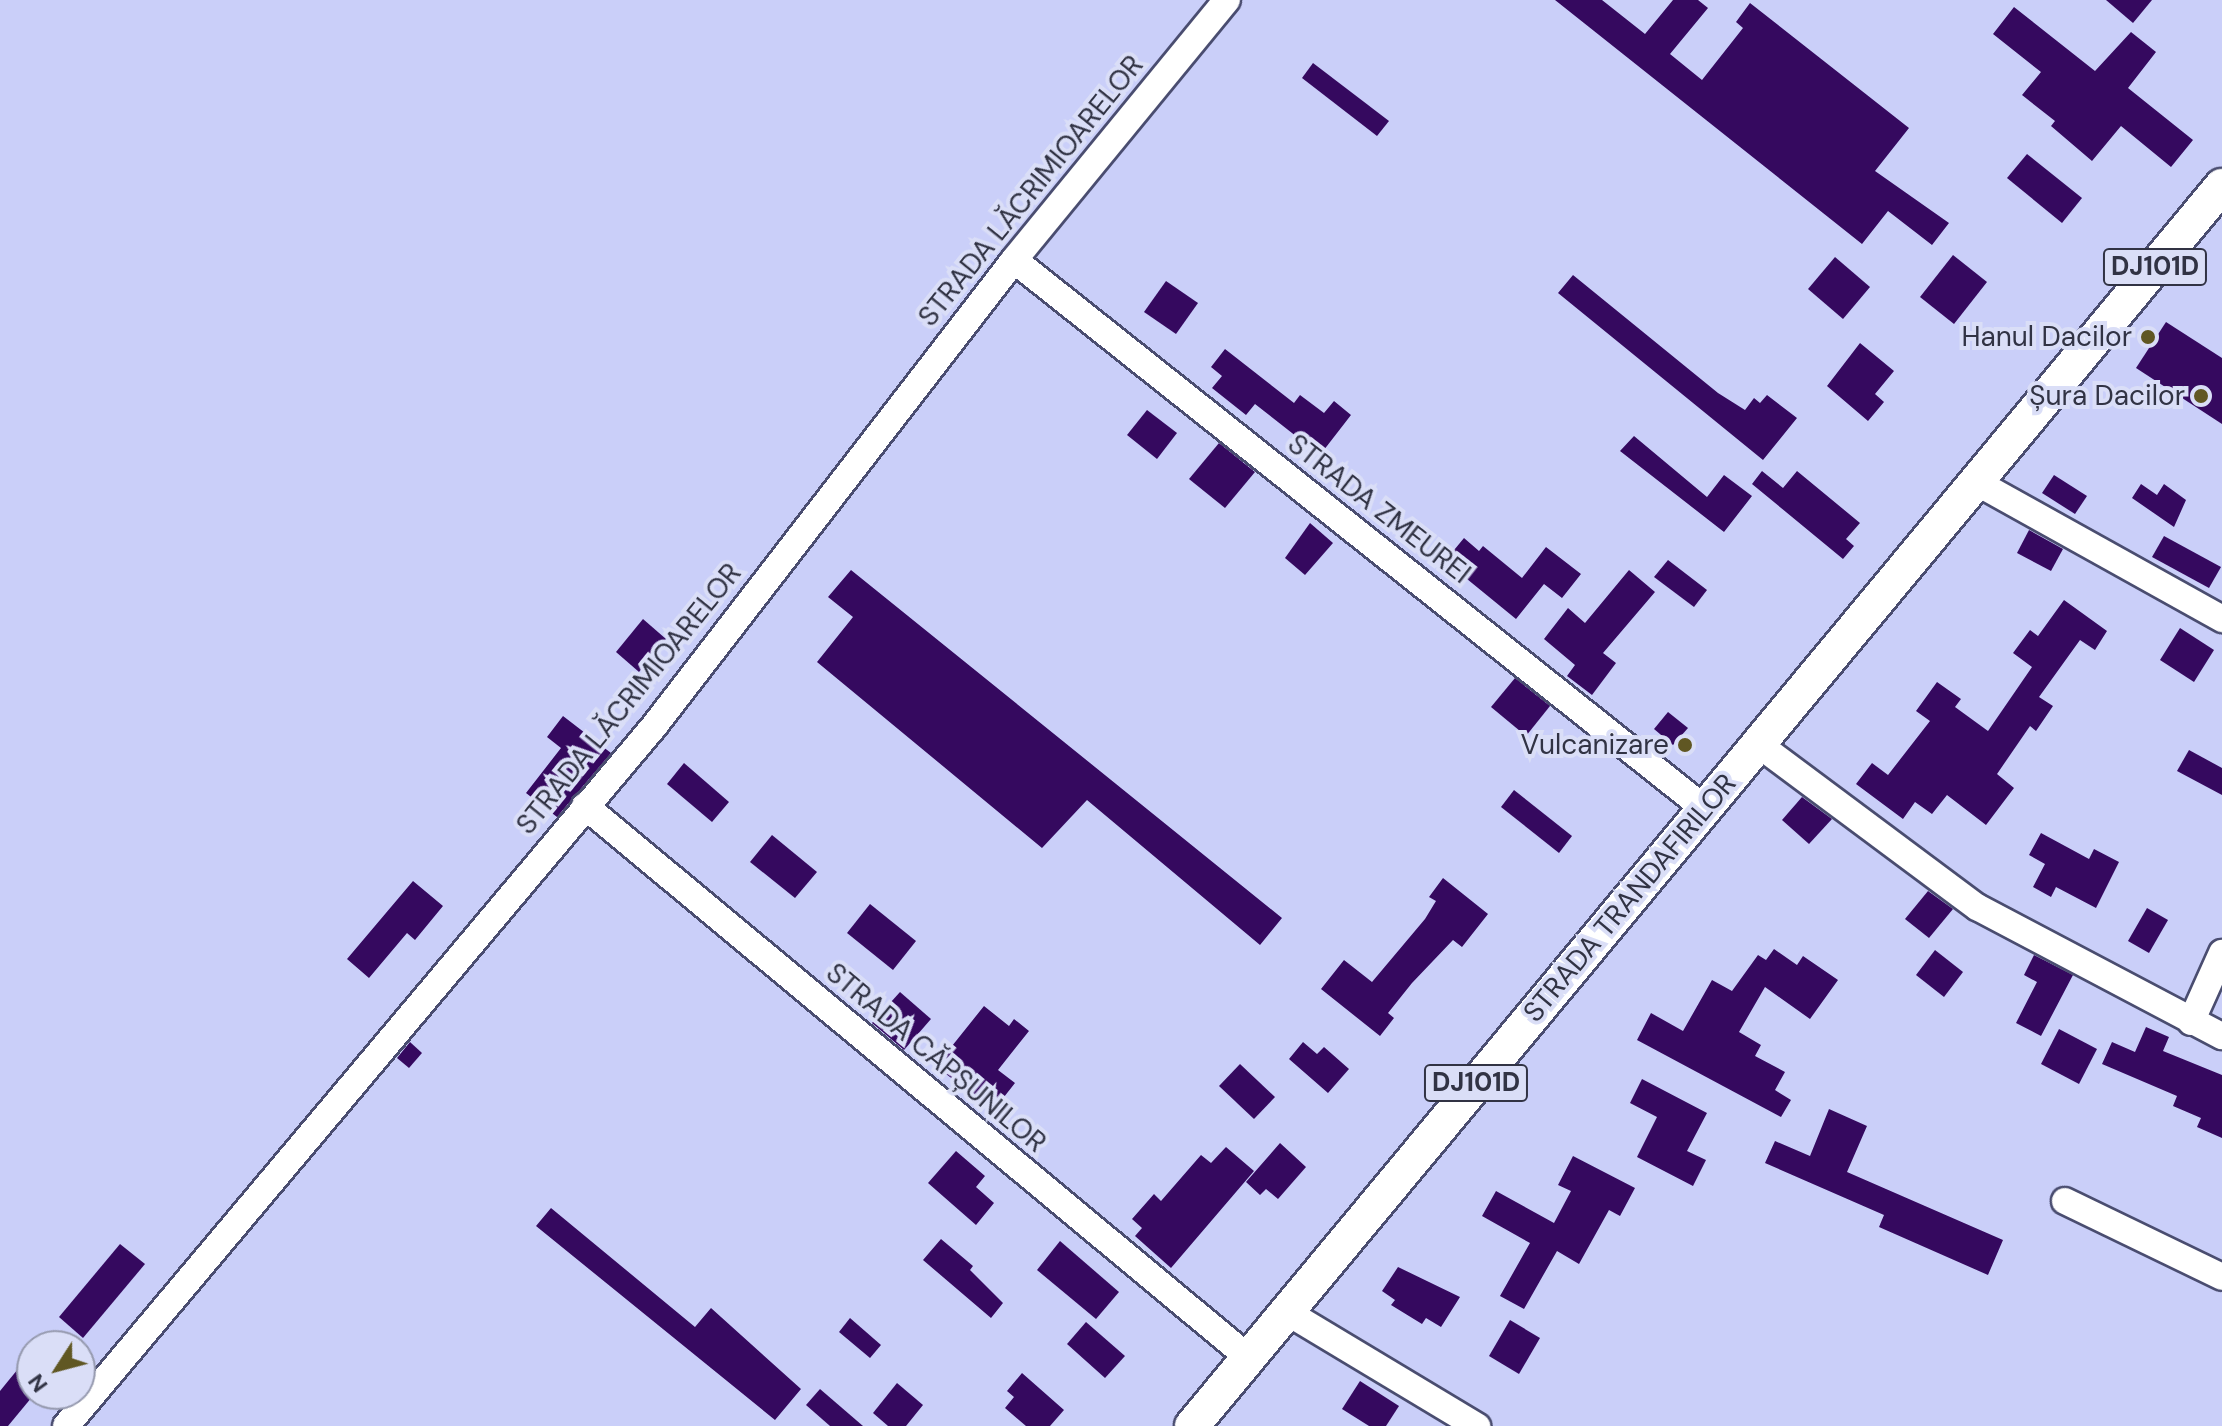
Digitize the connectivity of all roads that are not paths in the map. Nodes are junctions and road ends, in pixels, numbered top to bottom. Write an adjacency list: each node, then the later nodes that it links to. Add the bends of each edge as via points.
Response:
1 (1227, 0): 3 (street, STRADA LĂCRIMIOARELOR)
2 (2222, 186): 4 (main road, DJ101D)
3 (1014, 260): 7 (street, STRADA LĂCRIMIOARELOR, via 655,725); 8 (street, STRADA ZMEUREI)
4 (1976, 482): 5 (street); 6 (main road, STRADA TRANDAFIRILOR / DJ101D)
5 (2222, 619)
6 (1758, 744): 8 (main road, STRADA TRANDAFIRILOR / DJ101D); 10 (street, via 1977,907)
7 (585, 806): 15 (street, STRADA CĂPȘUNILOR); 16 (street, STRADA LĂCRIMIOARELOR)
8 (1704, 808): 14 (main road, STRADA TRANDAFIRILOR / DJ101D)
9 (2222, 953): 10 (street)
10 (2191, 1022): 11 (street)
11 (2222, 1036)
12 (2065, 1201): 13 (street)
13 (2222, 1277)
14 (1287, 1312): 15 (main road, STRADA TRANDAFIRILOR / DJ101D); 18 (street)
15 (1249, 1358): 17 (main road, STRADA TRANDAFIRILOR / DJ101D)
16 (66, 1426)
17 (1192, 1426)
18 (1477, 1426)

